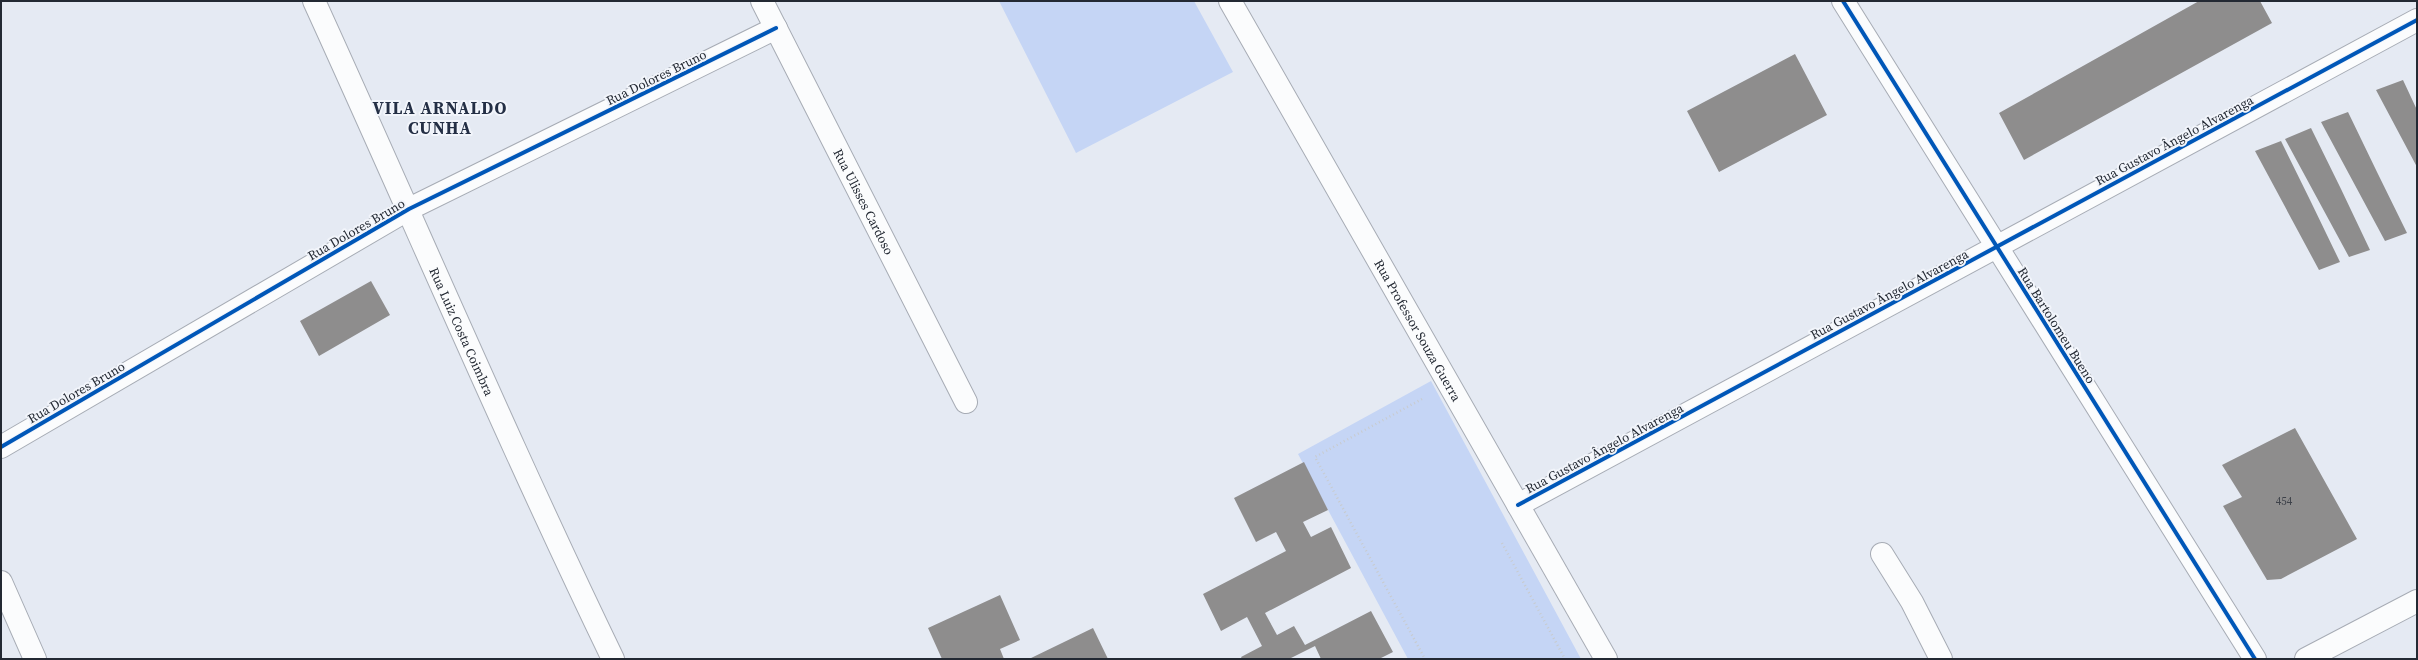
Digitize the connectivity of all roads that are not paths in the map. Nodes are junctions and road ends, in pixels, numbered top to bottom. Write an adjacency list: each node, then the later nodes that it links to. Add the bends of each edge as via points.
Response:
1 (314, 1): 7 (street, Rua Luiz Costa Coimbra)
2 (762, 1): 6 (street, Rua Ulisses Cardoso)
3 (1230, 1): 11 (street, Rua Professor Souza Guerra)
4 (1844, 1): 8 (street, Rua Bartolomeu Bueno)
5 (2417, 20): 8 (street, Rua Gustavo Ângelo Alvarenga)
6 (776, 28): 7 (street, Rua Dolores Bruno); 9 (street, Rua Ulisses Cardoso)
7 (409, 209): 10 (street, Rua Dolores Bruno); 16 (street, Rua Luiz Costa Coimbra, via 550,528)
8 (1997, 248): 11 (street, Rua Gustavo Ângelo Alvarenga); 19 (street, Rua Bartolomeu Bueno)
9 (966, 402)
10 (1, 447)
11 (1518, 505): 17 (street, Rua Professor Souza Guerra)
12 (1882, 554): 18 (street, via 1912,602)
13 (1, 582): 15 (street)
14 (2417, 601): 20 (street)
15 (34, 659)
16 (613, 659)
17 (1606, 659)
18 (1941, 659)
19 (2255, 659)
20 (2306, 659)

